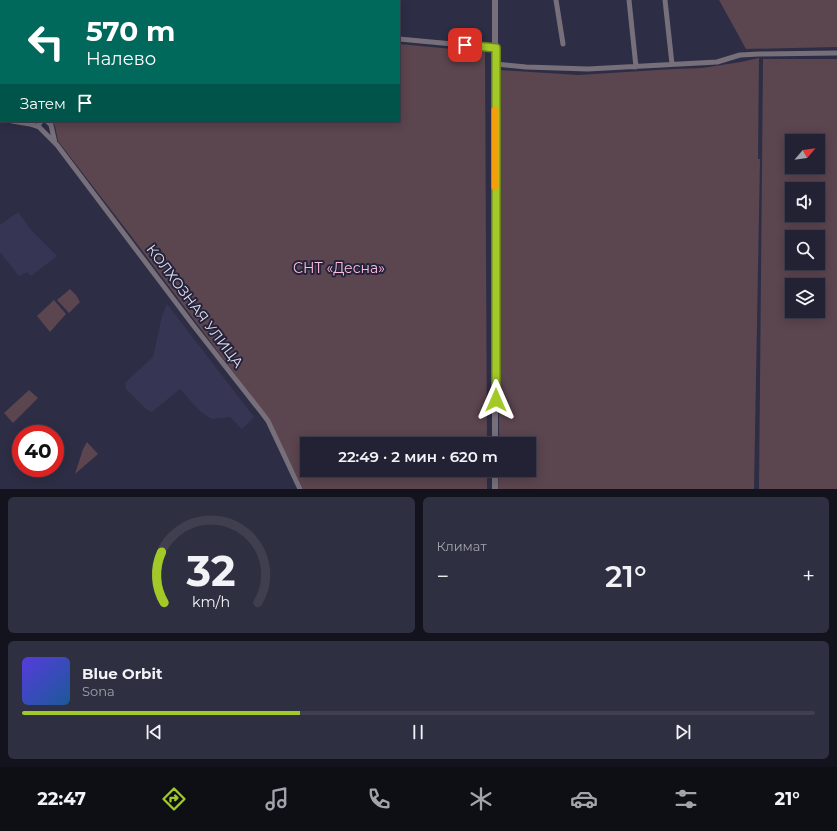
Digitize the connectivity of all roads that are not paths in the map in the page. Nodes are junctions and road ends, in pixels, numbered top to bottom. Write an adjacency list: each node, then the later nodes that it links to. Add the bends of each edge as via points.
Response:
1 (495, 0): 7 (street)
2 (556, 0): 6 (street)
3 (629, 0): 11 (street)
4 (665, 0): 10 (street)
5 (400, 39): 7 (street)
6 (562, 44)
7 (496, 48): 9 (street)
8 (837, 54): 10 (street, via 740,55 717,62)
9 (496, 64): 11 (street, via 588,69); 17 (street)
10 (672, 64): 11 (street)
11 (636, 67)
12 (18, 122): 15 (street)
13 (40, 122): 15 (street)
14 (48, 122): 16 (street, КОЛХОЗНАЯ УЛИЦА)
15 (39, 127): 16 (street, КОЛХОЗНАЯ УЛИЦА)
16 (56, 145): 19 (street, КОЛХОЗНАЯ УЛИЦА, via 262,413)
17 (496, 437)
18 (495, 477): 20 (street)
19 (300, 489)
20 (495, 489)

